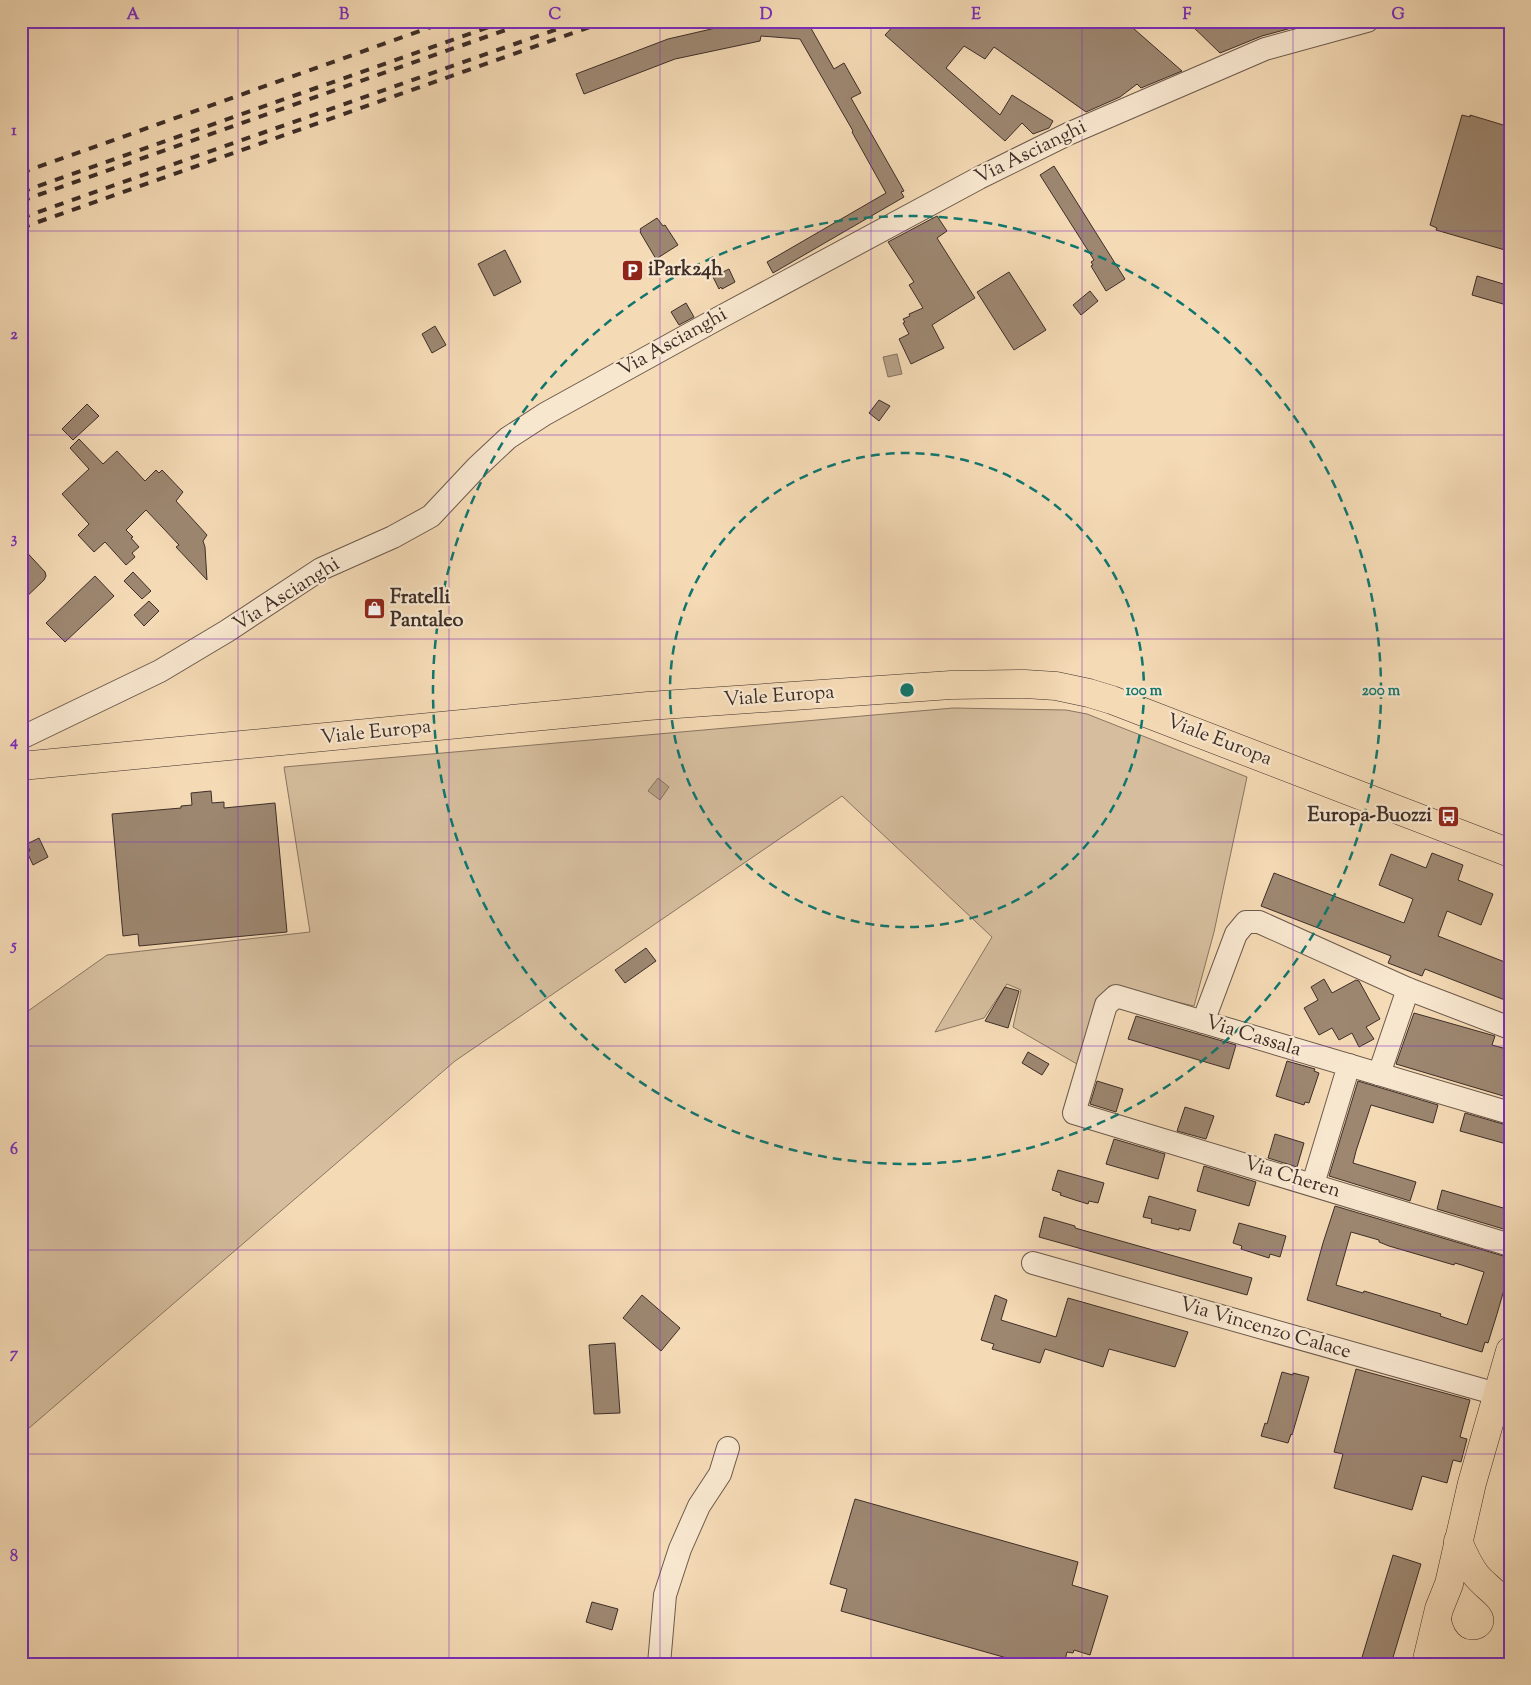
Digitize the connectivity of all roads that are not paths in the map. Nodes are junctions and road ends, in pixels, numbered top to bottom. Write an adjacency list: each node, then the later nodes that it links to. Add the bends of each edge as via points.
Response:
1 (1366, 21): 2 (street, Via Ascianghi, via 1265,49 1068,134 979,178 545,414 508,438 431,516 320,569 160,672)
2 (21, 738)
3 (21, 766): 4 (main road, Viale Europa, via 648,706 951,685 1025,684 1056,686 1112,700)
4 (1510, 853)
5 (1408, 989): 6 (street, via 1259,922 1246,922 1236,934); 7 (street); 9 (street)
6 (1203, 1022): 8 (street, Via Cassala); 10 (street, Via Cassala, via 1116,996 1106,1005)
7 (1510, 1028)
8 (1349, 1065): 9 (street, Via Cassala); 12 (street)
9 (1379, 1074): 11 (street, Via Cassala)
10 (1074, 1113): 12 (street, Via Cheren)
11 (1510, 1113)
12 (1313, 1184): 13 (street, Via Cheren)
13 (1510, 1245)
14 (1033, 1262): 16 (street, Via Vincenzo Calace)
15 (1510, 1351): 16 (main road)
16 (1497, 1394): 18 (main road)
17 (728, 1448): 23 (street, via 720,1474 700,1506 677,1558 666,1595)
18 (1458, 1541): 19 (main road, via 1475,1574); 20 (main road)
19 (1486, 1587): 20 (main road, via 1463,1586 1453,1591); 21 (main road, via 1503,1602)
20 (1441, 1610): 22 (main road, via 1440,1632 1446,1642 1454,1650); 24 (main road)
21 (1508, 1626): 22 (main road, via 1497,1645)
22 (1477, 1656)
23 (658, 1664)
24 (1426, 1664)

